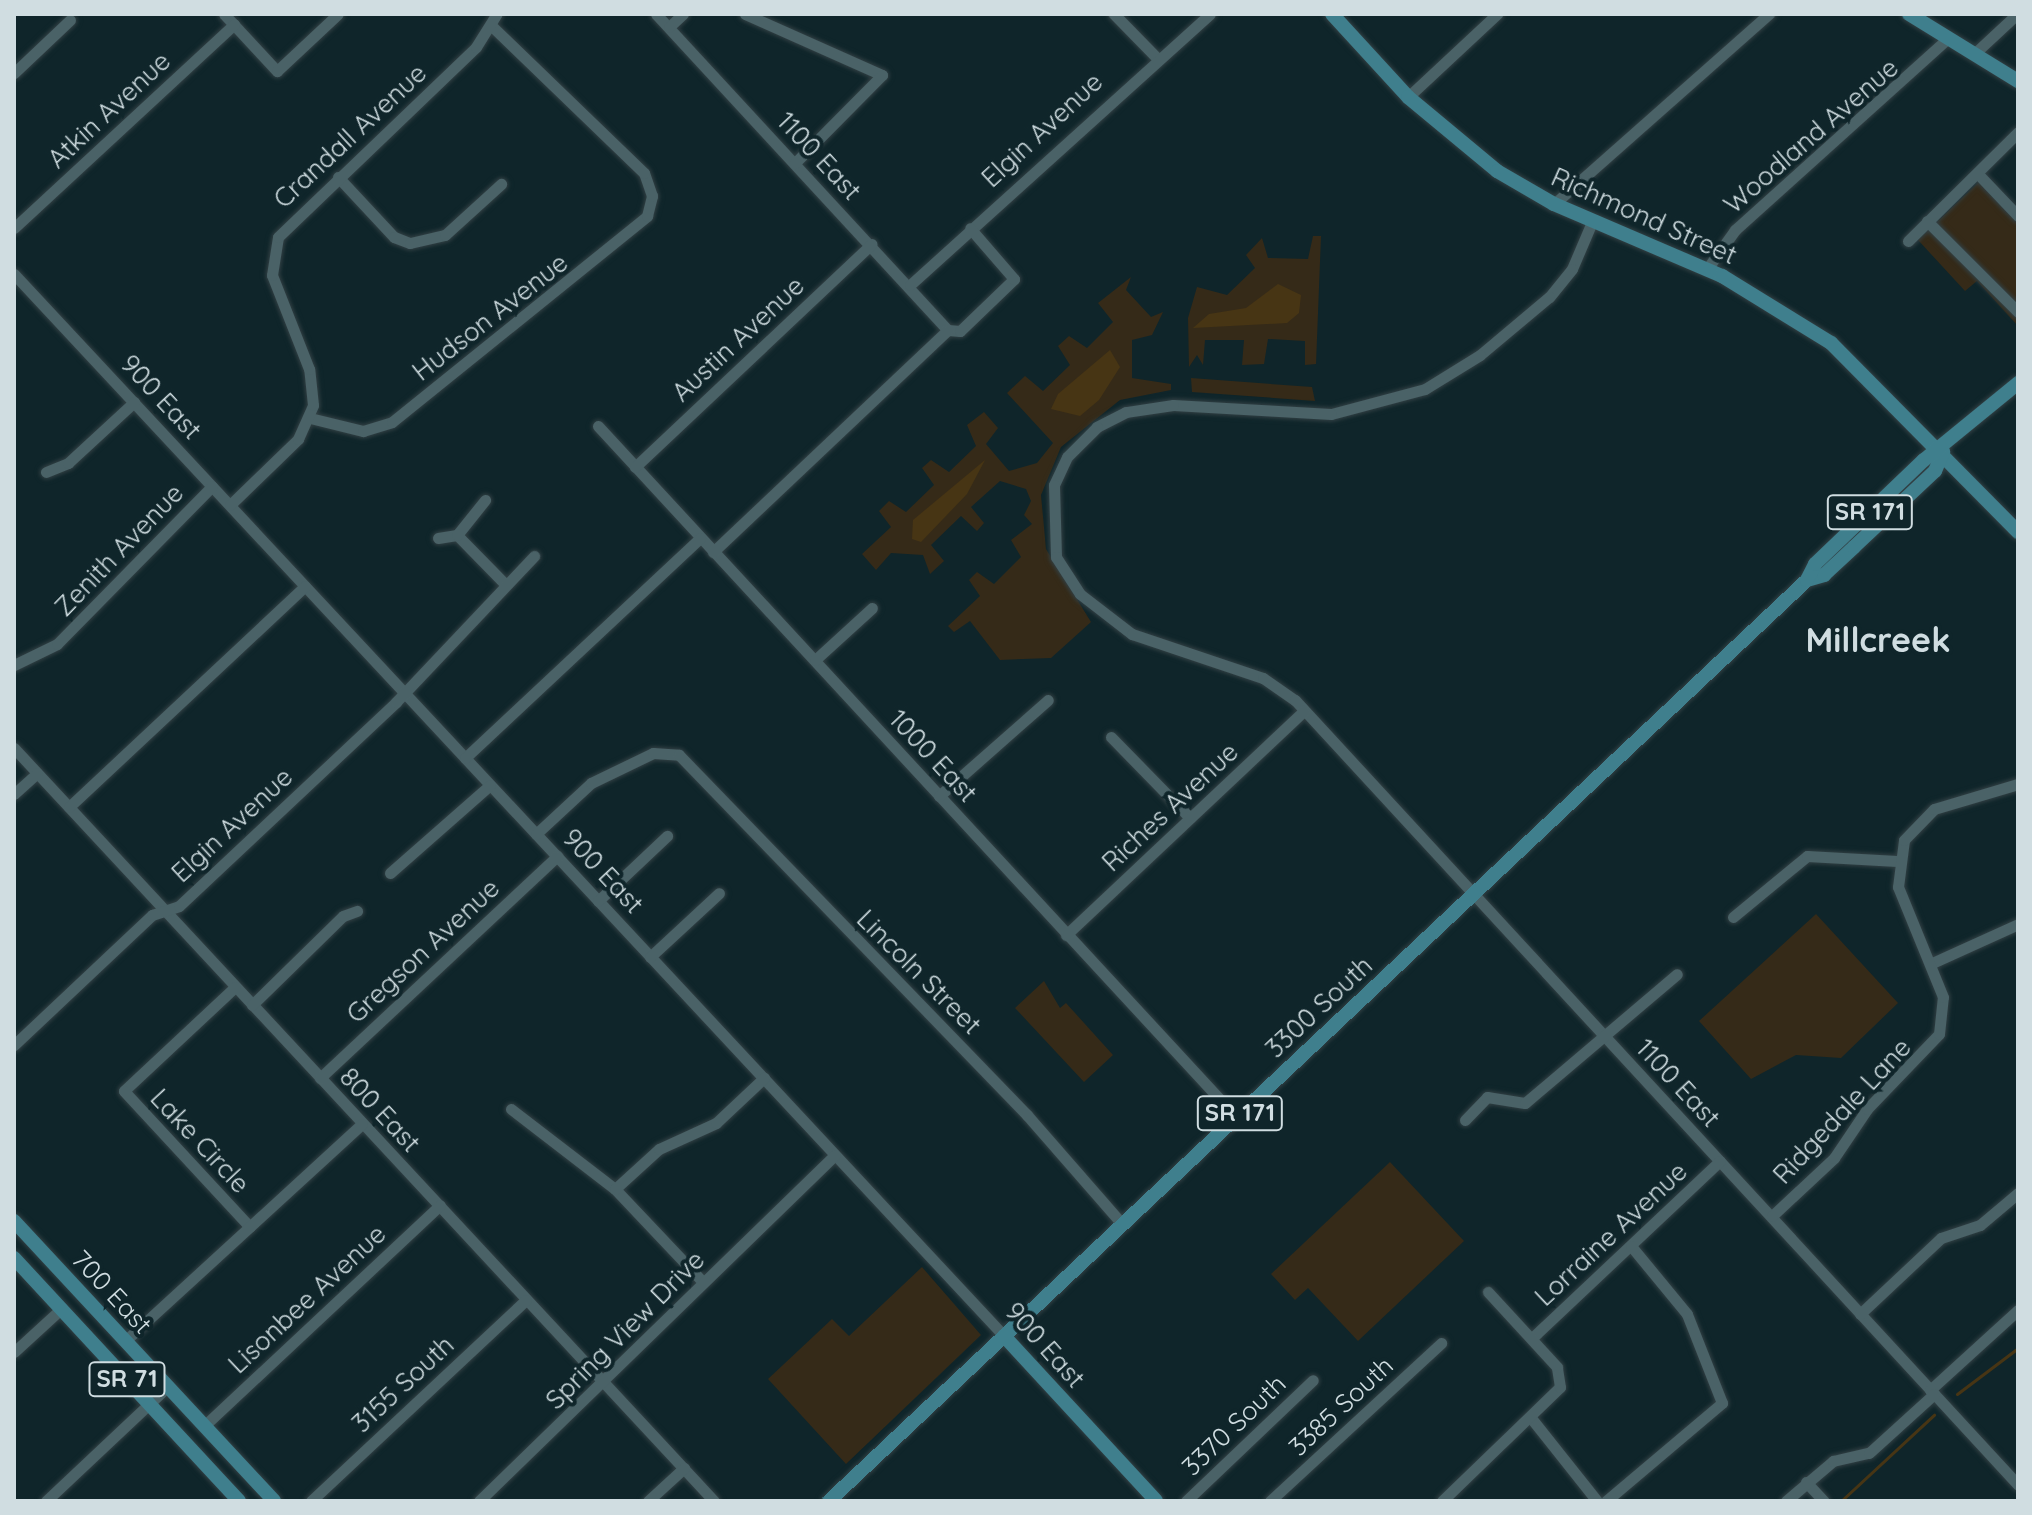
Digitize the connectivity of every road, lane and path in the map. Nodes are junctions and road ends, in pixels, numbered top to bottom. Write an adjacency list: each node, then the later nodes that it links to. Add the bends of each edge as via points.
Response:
1 (224, 14): 15 (street)
2 (338, 14): 15 (street, via 277,71)
3 (497, 14): 16 (street, Crandall Avenue)
4 (656, 14): 17 (street, 1100 East)
5 (683, 14): 17 (street)
6 (745, 14): 27 (street, via 882,75)
7 (1114, 14): 20 (street)
8 (1210, 14): 20 (street, Elgin Avenue)
9 (1332, 14): 23 (main road, Richmond Street)
10 (1497, 14): 23 (street)
11 (1769, 14): 31 (street)
12 (1909, 14): 18 (main road)
13 (2017, 14): 19 (street)
14 (70, 20): 21 (street)
15 (234, 24): 35 (street, Atkin Avenue)
16 (492, 26): 29 (street, Crandall Avenue); 46 (street, Hudson Avenue, via 647,177 652,201 641,225 392,422 363,431)
17 (669, 27): 27 (street, 1100 East)
18 (1948, 38): 19 (main road); 39 (street, Woodland Avenue, via 1735,230)
19 (1974, 54): 22 (main road)
20 (1156, 57): 36 (street, Elgin Avenue)
21 (14, 73)
22 (2018, 81)
23 (1408, 97): 31 (main road, Richmond Street, via 1497,171)
24 (2018, 132): 26 (street)
25 (2018, 140): 26 (street)
26 (2003, 150): 28 (street)
27 (795, 163): 38 (street, 1100 East)
28 (1978, 174): 32 (street); 33 (street)
29 (338, 177): 30 (street, via 394,237 410,243 445,235); 46 (street, Crandall Avenue, via 282,231 271,261 312,379)
30 (501, 184)
31 (1554, 204): 34 (main road, Richmond Street)
32 (2018, 216)
33 (1927, 221): 37 (street); 42 (street)
34 (1592, 222): 39 (main road, Richmond Street); 67 (street, 1100 East, via 1572,269 1549,297 1480,355 1425,389 1331,414 1154,406 1097,427 1067,457 1054,485 1049,527 1056,557 1080,594 1138,638 1263,678)
35 (14, 228)
36 (970, 228): 41 (street, Elgin Avenue); 43 (street, via 1014,279 960,331)
37 (1908, 241)
38 (872, 244): 41 (street, 1100 East); 49 (street, Austin Avenue)
39 (1707, 269): 48 (main road, Richmond Street, via 1846,355)
40 (14, 274): 45 (street, 900 East)
41 (910, 285): 43 (street, 1100 East)
42 (2018, 312)
43 (948, 330): 58 (street)
44 (2018, 383): 48 (main road, 3300 South / SR 171)
45 (134, 402): 50 (street, via 68,463); 51 (street, 900 East)
46 (310, 418): 53 (street, via 294,444)
47 (598, 426): 49 (street, 1000 East)
48 (1943, 452): 54 (main road, Richmond Street); 84 (main road, 3300 South / SR 171, via 1935,471 1824,575 1807,580)
49 (635, 467): 57 (street, 1000 East)
50 (46, 472)
51 (212, 486): 53 (street, 900 East); 64 (street, Zenith Avenue, via 57,644)
52 (485, 500): 55 (street)
53 (230, 505): 61 (street, 900 East)
54 (2018, 532)
55 (457, 535): 56 (street); 60 (street)
56 (438, 538)
57 (700, 538): 58 (street, 1000 East); 70 (street)
58 (713, 552): 63 (street, 1000 East)
59 (534, 556): 60 (street)
60 (504, 583): 65 (street)
61 (305, 586): 65 (street, 900 East); 76 (street)
62 (872, 608): 63 (street)
63 (815, 660): 75 (street, 1000 East)
64 (14, 665)
65 (403, 692): 70 (street, 900 East); 86 (street, Elgin Avenue)
66 (1048, 700): 75 (street)
67 (1304, 711): 77 (street, Riches Avenue); 84 (street, 1100 East)
68 (1111, 737): 77 (street)
69 (14, 748): 71 (street, 800 East)
70 (465, 758): 73 (street, 900 East)
71 (37, 773): 74 (street); 76 (street, 800 East)
72 (2018, 784): 81 (street, via 1926,813)
73 (490, 785): 78 (street, 900 East); 82 (street)
74 (14, 794)
75 (939, 796): 90 (street, 1000 East)
76 (69, 807): 86 (street, 800 East)
77 (1190, 818): 90 (street, Riches Avenue)
78 (536, 834): 80 (street, 900 East); 111 (street, Lincoln Street, via 591,783 653,753 679,755 998,1085)
79 (667, 836): 85 (street)
80 (557, 856): 85 (street, 900 East); 98 (street, Gregson Avenue)
81 (1897, 861): 88 (street, via 1807,856); 92 (street, Ridgedale Lane, via 1898,887)
82 (390, 873)
83 (719, 893): 91 (street)
84 (1474, 894): 96 (street, 1100 East); 101 (main road, 3300 South / SR 171)
85 (598, 901): 91 (street, 900 East)
86 (166, 910): 94 (street, 800 East); 97 (street, Elgin Avenue)
87 (357, 911): 95 (street)
88 (1733, 917)
89 (2018, 924): 92 (street)
90 (1066, 935): 101 (street, 1000 East)
91 (650, 957): 99 (street, 900 East)
92 (1930, 964): 109 (street, Ridgedale Lane, via 1944,1007 1934,1045)
93 (1677, 974): 96 (street)
94 (235, 987): 95 (street, 800 East); 112 (street, Lake Circle, via 124,1091)
95 (252, 1005): 98 (street, 800 East)
96 (1604, 1035): 102 (street, via 1523,1104 1487,1097); 105 (street, 1100 East)
97 (14, 1045)
98 (320, 1078): 103 (street, 800 East)
99 (764, 1078): 104 (street, 900 East); 106 (street, via 716,1123 659,1149)
100 (511, 1109): 106 (street)
101 (1236, 1117): 111 (main road, 3300 South / SR 171)
102 (1465, 1120)
103 (362, 1124): 108 (street, 800 East); 112 (street)
104 (835, 1155): 115 (street, Spring View Drive); 121 (street, 900 East)
105 (1720, 1161): 109 (street, 1100 East); 113 (street, Lorraine Avenue)
106 (615, 1189): 115 (street)
107 (2018, 1193): 120 (street, via 1980,1225 1941,1238)
108 (440, 1205): 117 (street, 800 East); 132 (street, Lisonbee Avenue)
109 (1772, 1216): 120 (street, 1100 East)
110 (14, 1221): 123 (main road, 700 East / SR 71)
111 (1122, 1224): 121 (main road, 3300 South / SR 171)
112 (250, 1227): 123 (street)
113 (1631, 1246): 122 (street, Lorraine Avenue); 149 (street, via 1687,1314 1722,1403)
114 (14, 1258): 118 (main road, 700 East / SR 71)
115 (703, 1282): 127 (street, Spring View Drive)
116 (1488, 1292): 122 (street)
117 (526, 1300): 127 (street, 800 East); 139 (street, 3155 South)
118 (61, 1309): 125 (street); 130 (main road, 700 East / SR 71)
119 (2018, 1310): 129 (street)
120 (1860, 1314): 129 (street, 1100 East)
121 (1004, 1336): 143 (main road, 3300 South / SR 171); 144 (main road, 900 East)
122 (1532, 1338): 131 (street, via 1561,1380)
123 (125, 1341): 128 (main road, 700 East / SR 71)
124 (1441, 1343): 146 (street, 3385 South)
125 (14, 1352)
126 (1313, 1380): 145 (street, 3370 South)
127 (602, 1381): 133 (street, 800 East); 140 (street, Spring View Drive)
128 (167, 1387): 130 (street); 132 (main road, 700 East / SR 71)
129 (1932, 1392): 134 (street, via 1869,1453 1833,1461); 135 (street, 1100 East)
130 (149, 1404): 136 (street); 137 (main road, 700 East / SR 71)
131 (1531, 1418): 147 (street); 148 (street)
132 (204, 1426): 138 (main road, 700 East / SR 71)
133 (684, 1468): 141 (street); 142 (street, 800 East)
134 (1806, 1482): 150 (street); 151 (street)
135 (2018, 1485)
136 (46, 1501)
137 (239, 1501)
138 (274, 1501)
139 (311, 1501)
140 (479, 1501)
141 (648, 1501)
142 (714, 1501)
143 (829, 1501)
144 (1156, 1501)
145 (1186, 1501)
146 (1270, 1501)
147 (1442, 1501)
148 (1597, 1501)
149 (1606, 1501)
150 (1786, 1501)
151 (1824, 1501)

